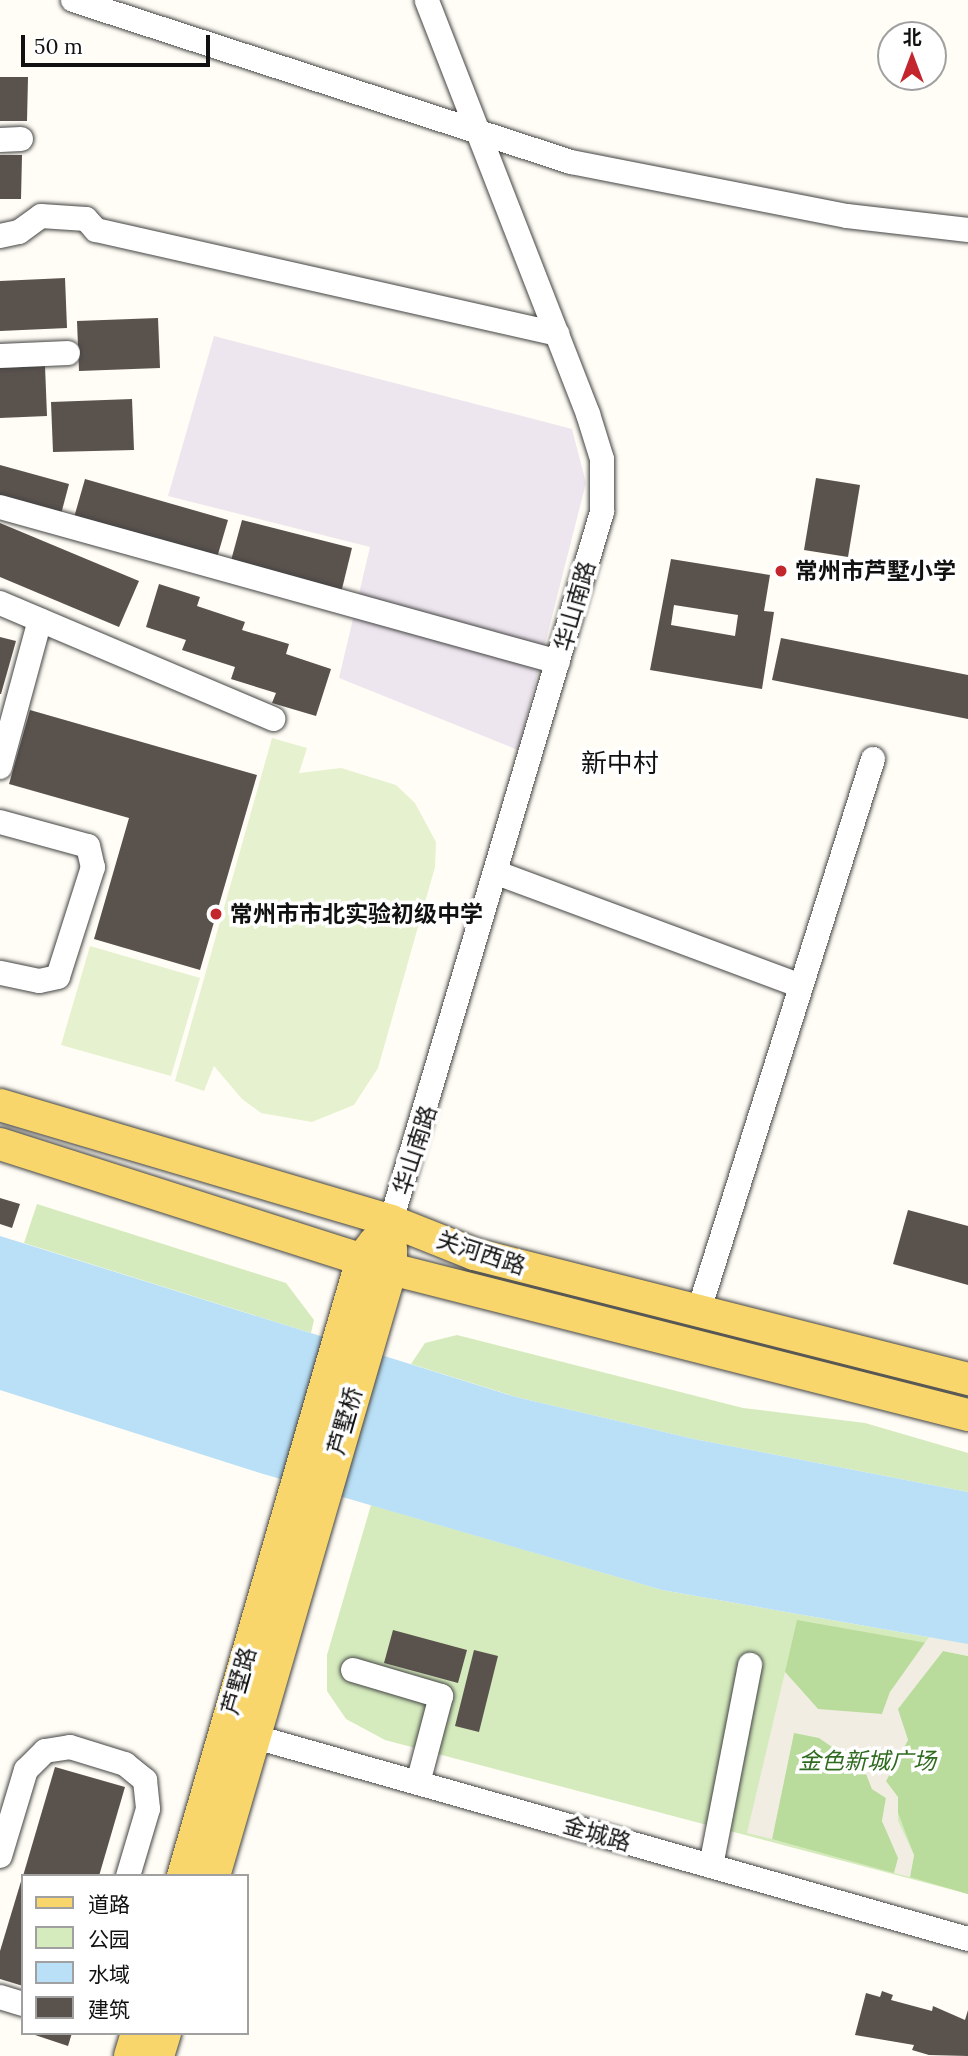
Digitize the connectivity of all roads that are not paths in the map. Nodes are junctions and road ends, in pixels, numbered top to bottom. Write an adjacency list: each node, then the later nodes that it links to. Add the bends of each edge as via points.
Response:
1 (73, 0): 3 (street)
2 (427, 0): 3 (street, 华山南路)
3 (478, 131): 4 (street, via 571,162 847,216); 6 (street, 华山南路)
4 (968, 230)
5 (0, 236): 6 (street, via 19,232 41,216 86,219 96,230)
6 (557, 334): 12 (street, 华山南路, via 602,459 602,498)
7 (68, 353): 8 (street)
8 (0, 356)
9 (0, 507): 12 (street)
10 (0, 603): 11 (street)
11 (40, 620): 13 (street); 15 (street)
12 (558, 662): 17 (street, 华山南路)
13 (274, 719)
14 (873, 759): 19 (street)
15 (0, 766)
16 (0, 821): 18 (street, via 88,846 93,867 58,977)
17 (497, 873): 19 (street); 22 (street, 华山南路)
18 (2, 979)
19 (798, 985): 24 (street)
20 (0, 1105): 22 (main road, 关河西路)
21 (0, 1144): 23 (main road, 关河西路)
22 (391, 1221): 23 (main road); 24 (main road, 关河西路, via 474,1254)
23 (377, 1264): 26 (main road, 关河西路); 27 (main road, 芦墅桥)
24 (698, 1312): 25 (main road, 关河西路)
25 (968, 1379)
26 (968, 1415)
27 (310, 1491): 30 (main road, 芦墅路); 31 (main road, 芦墅路)
28 (750, 1665): 34 (street)
29 (353, 1671): 32 (street, via 441,1696)
30 (226, 1729): 31 (street, 金城路); 36 (main road, 芦墅路)
31 (257, 1737): 32 (street, 金城路); 37 (main road, 芦墅路)
32 (418, 1783): 34 (street, 金城路)
33 (0, 1856): 35 (street, via 26,1770 45,1751 70,1747 125,1764 145,1780 148,1809)
34 (711, 1866): 38 (street, 金城路)
35 (129, 1874)
36 (184, 1874)
37 (215, 1874)
38 (968, 1939)
39 (0, 1997): 40 (street)
40 (21, 2003)

